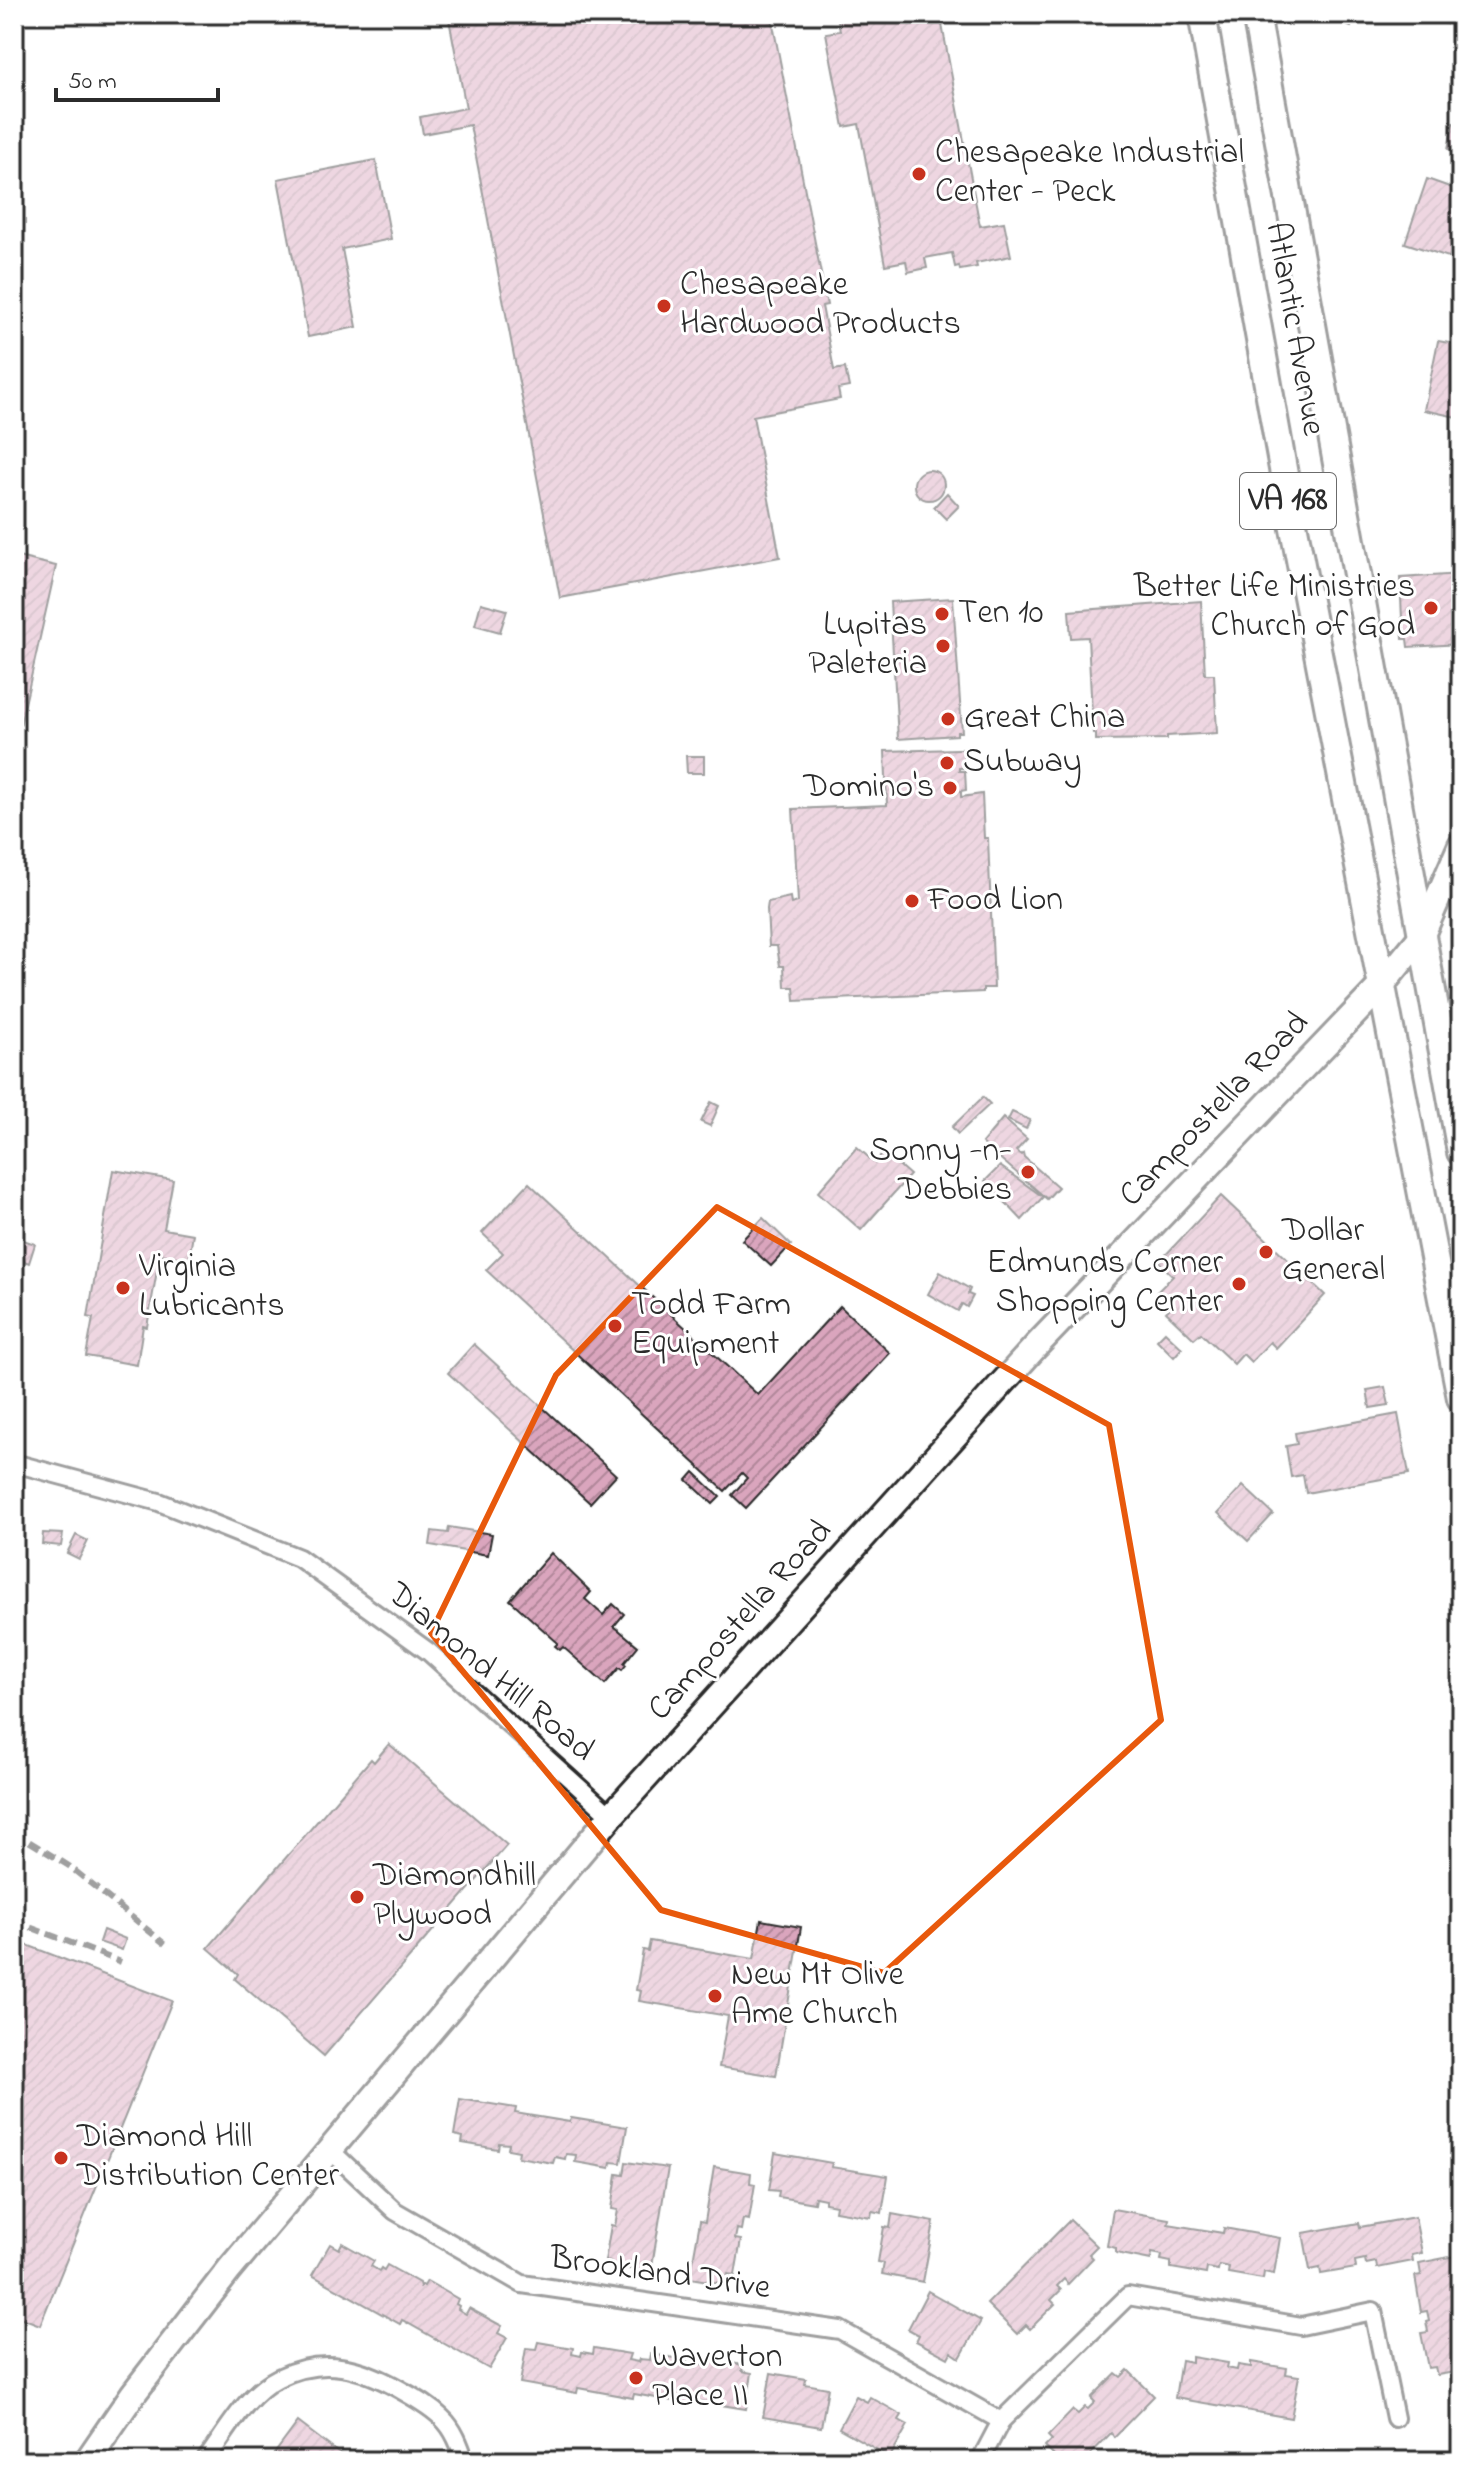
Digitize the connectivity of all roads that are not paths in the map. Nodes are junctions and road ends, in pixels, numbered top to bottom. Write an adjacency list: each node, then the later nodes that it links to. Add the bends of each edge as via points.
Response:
1 (1202, 14): 5 (main road, Atlantic Avenue / VA 168)
2 (1256, 14): 4 (main road, Atlantic Avenue / VA 168)
3 (1461, 845): 4 (main road, Campostella Road)
4 (1421, 937): 5 (main road, Campostella Road); 6 (main road, VA 168)
5 (1380, 987): 7 (main road, VA 168); 9 (main road, Campostella Road, via 1043,1338)
6 (1461, 1152)
7 (1461, 1398)
8 (14, 1463): 9 (street, Diamond Hill Road, via 159,1502 299,1558 429,1652)
9 (611, 1816): 10 (main road, Campostella Road)
10 (330, 2150): 12 (street, Brookland Drive, via 395,2211 522,2284 840,2330); 13 (main road, Campostella Road, via 229,2270)
11 (1395, 2418): 12 (street, via 1373,2311 1301,2326 1128,2296)
12 (1001, 2421): 16 (street)
13 (87, 2461)
14 (205, 2461): 15 (street, via 252,2397 277,2378 339,2365 371,2373 423,2403 443,2419)
15 (465, 2461)
16 (980, 2461)

